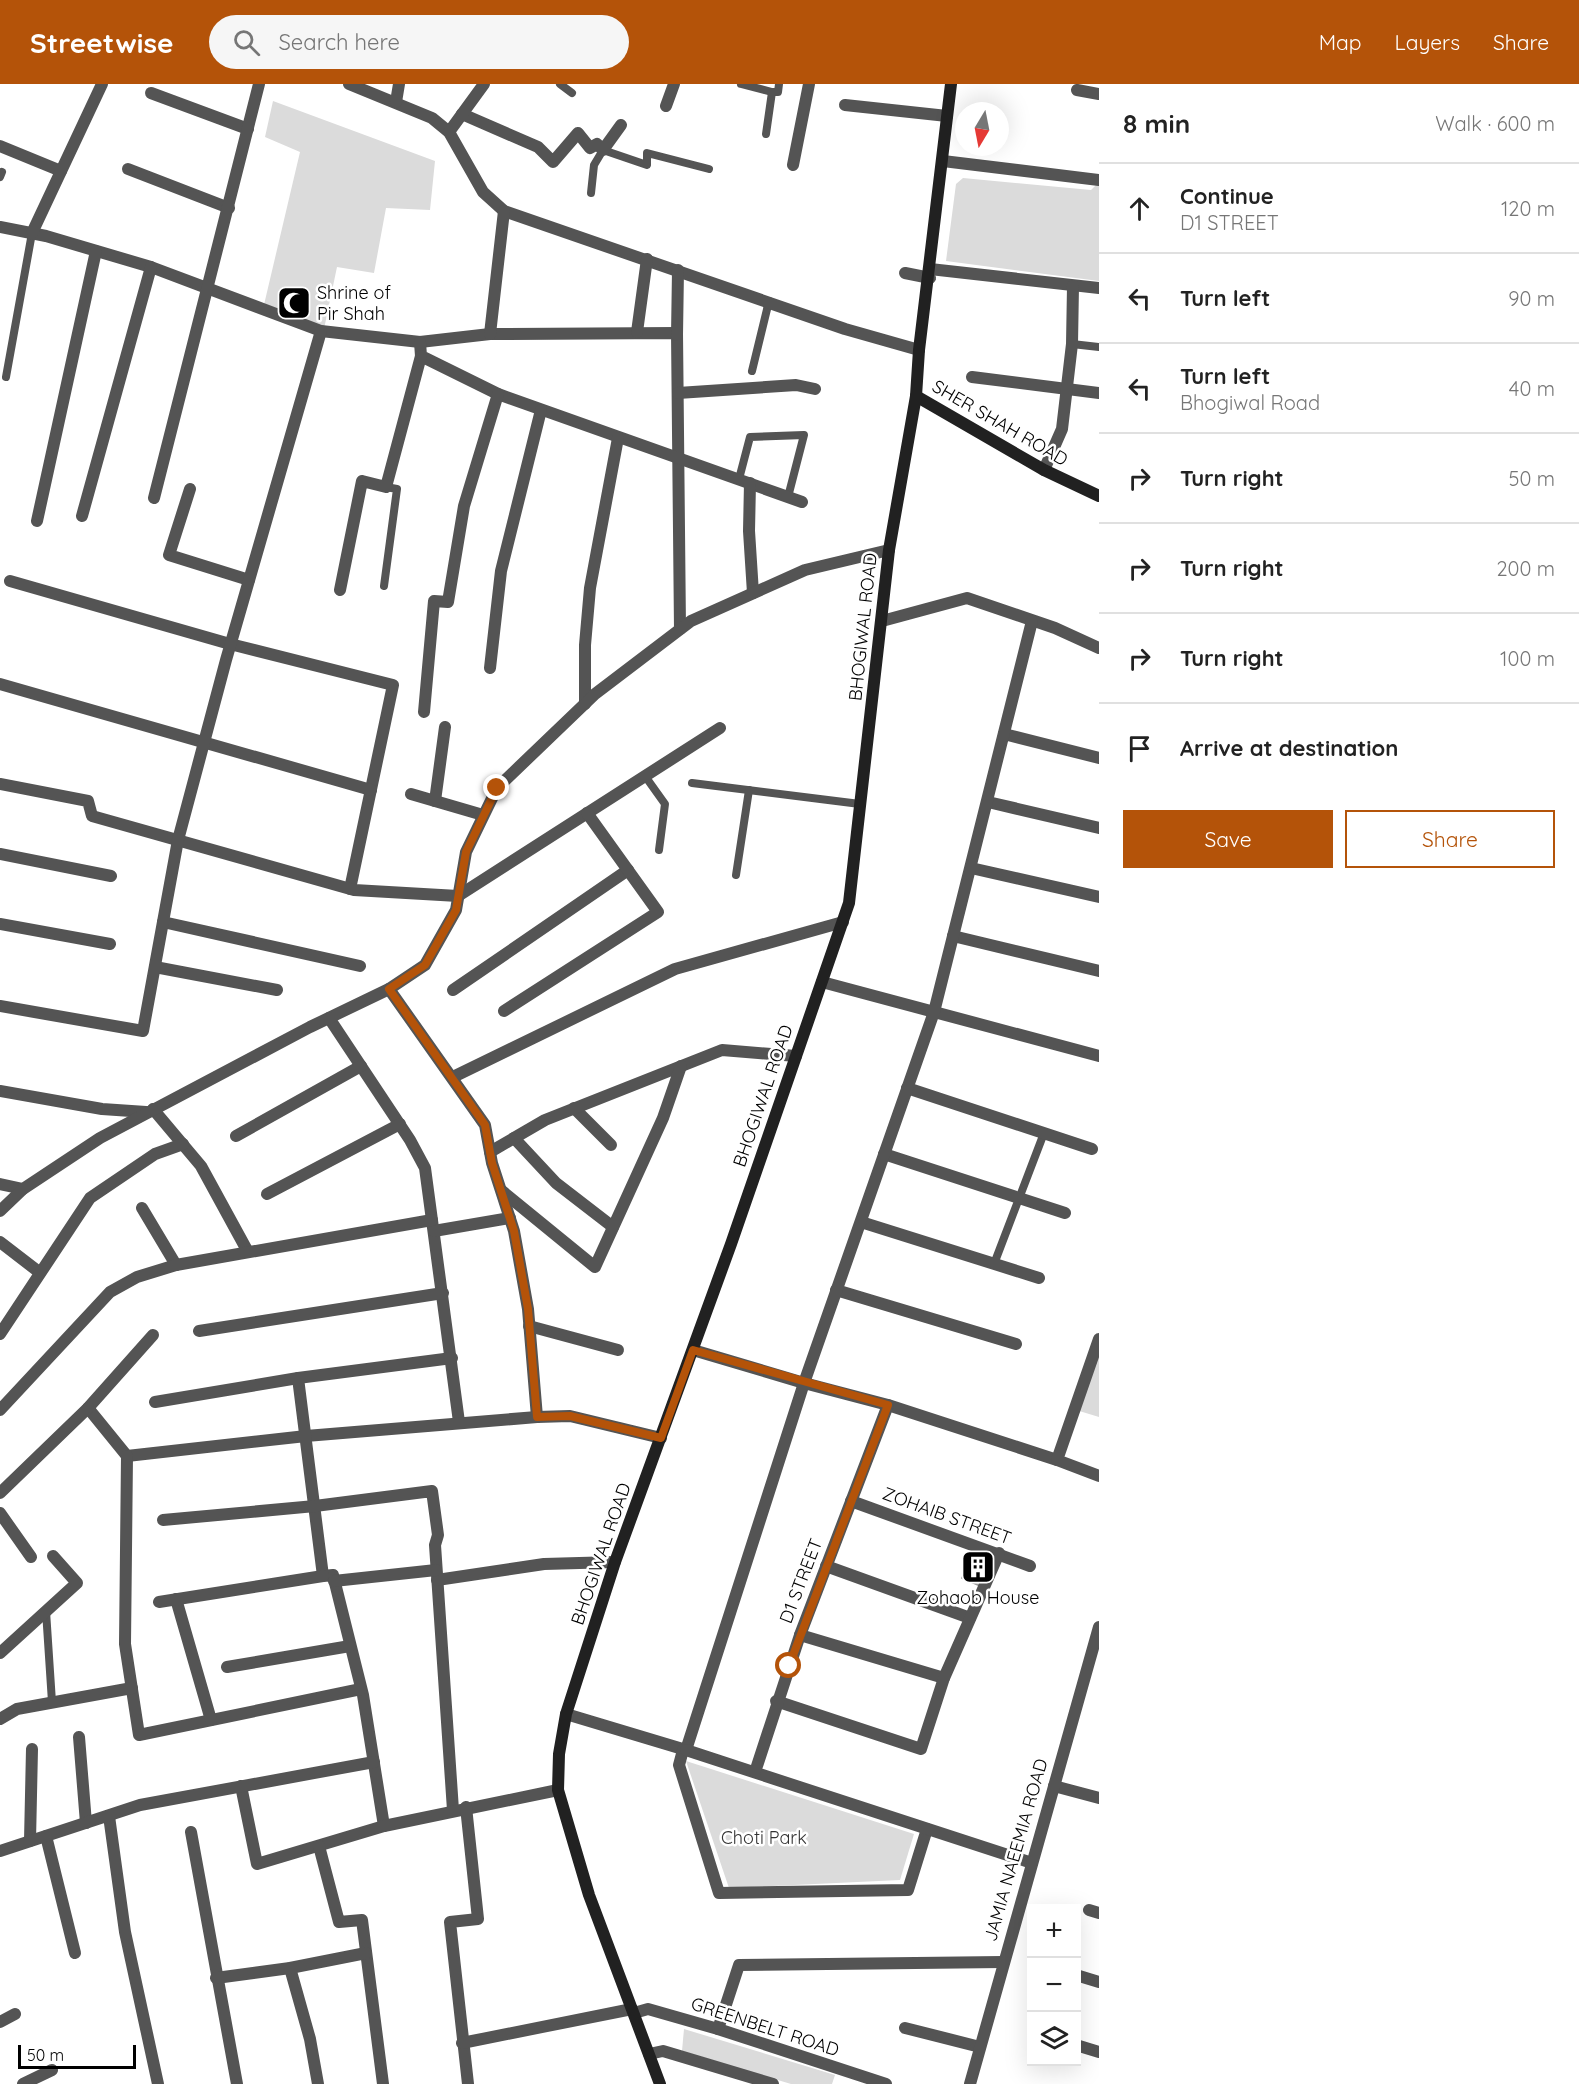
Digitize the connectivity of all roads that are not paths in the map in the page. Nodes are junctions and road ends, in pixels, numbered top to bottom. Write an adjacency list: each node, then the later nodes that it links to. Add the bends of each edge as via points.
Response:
1 (102, 84): 32 (street)
2 (259, 84): 23 (street)
3 (349, 84): 17 (street)
4 (399, 84): 17 (street)
5 (483, 84): 20 (street)
6 (560, 84): 15 (lane)
7 (674, 84): 19 (street)
8 (741, 84): 13 (lane)
9 (779, 84): 13 (lane, via 778,92)
10 (809, 84): 29 (street)
11 (951, 84): 21 (main road, BHOGIWAL ROAD)
12 (1077, 90): 16 (street)
13 (772, 92): 25 (lane)
14 (151, 93): 23 (street)
15 (572, 93)
16 (1099, 94)
17 (396, 102): 24 (street, via 432,118)
18 (845, 105): 21 (street)
19 (666, 106)
20 (462, 114): 24 (street); 27 (street, via 538,147 553,162 578,133 590,148 597,144)
21 (947, 116): 28 (main road, BHOGIWAL ROAD)
22 (621, 125): 27 (street)
23 (248, 129): 35 (street)
24 (449, 132): 36 (street, via 483,192)
25 (766, 134)
26 (0, 146): 32 (street)
27 (603, 150): 31 (lane, via 646,165 648,153); 34 (lane, via 594,165)
28 (943, 161): 33 (street); 44 (main road, BHOGIWAL ROAD)
29 (793, 165)
30 (128, 169): 35 (street)
31 (709, 170)
32 (61, 171): 38 (street)
33 (1099, 180)
34 (591, 193)
35 (229, 208): 47 (street)
36 (504, 211): 40 (street); 51 (street)
37 (0, 227): 38 (street)
38 (32, 233): 39 (street); 59 (lane)
39 (96, 250): 41 (street); 79 (street)
40 (647, 259): 42 (street); 50 (street)
41 (151, 267): 47 (street); 78 (street)
42 (678, 270): 48 (street); 52 (street)
43 (905, 273): 44 (street)
44 (930, 274): 45 (street); 56 (main road, BHOGIWAL ROAD)
45 (1073, 286): 46 (street); 54 (street)
46 (1099, 288)
47 (209, 290): 49 (street); 76 (street)
48 (769, 301): 56 (street, via 845,329); 58 (lane)
49 (321, 331): 53 (street); 81 (street)
50 (638, 332): 51 (street); 52 (street)
51 (490, 334): 53 (street)
52 (677, 335): 63 (street)
53 (420, 342): 57 (street)
54 (1072, 344): 55 (lane); 62 (street)
55 (1099, 347)
56 (919, 350): 66 (main road, BHOGIWAL ROAD)
57 (421, 356): 65 (street); 72 (street)
58 (752, 370)
59 (6, 377)
60 (972, 377): 62 (street)
61 (815, 389): 63 (street, via 796,385)
62 (1066, 390): 64 (street); 70 (street, via 1062,429)
63 (678, 393): 69 (street)
64 (1099, 393)
65 (498, 394): 67 (street); 94 (street, via 464,506 448,602 434,601)
66 (916, 396): 70 (main road, SHER SHAH ROAD); 80 (main road, BHOGIWAL ROAD)
67 (541, 410): 68 (street); 91 (street, via 501,571)
68 (618, 438): 69 (street); 93 (street, via 590,588)
69 (680, 458): 71 (street); 88 (street)
70 (1044, 470): 74 (main road, SHER SHAH ROAD)
71 (745, 481): 75 (street); 75 (lane, via 750,437 804,435); 85 (street)
72 (386, 487): 83 (lane, via 397,489); 84 (street, via 362,481)
73 (190, 489): 81 (street, via 169,555)
74 (1099, 496)
75 (788, 497): 77 (street)
76 (154, 498)
77 (802, 502)
78 (82, 516)
79 (37, 521)
80 (889, 550): 85 (street, via 805,570); 86 (main road, BHOGIWAL ROAD)
81 (249, 580): 89 (street)
82 (10, 581): 89 (street)
83 (384, 586)
84 (340, 590)
85 (753, 593): 88 (street)
86 (882, 621): 87 (street, via 967,598); 108 (main road, BHOGIWAL ROAD)
87 (1032, 621): 90 (street); 97 (street)
88 (680, 629): 93 (street)
89 (230, 644): 98 (street); 103 (street, via 393,685)
90 (1099, 648)
91 (490, 668)
92 (0, 684): 98 (street)
93 (585, 704): 110 (street, via 497,788)
94 (424, 712)
95 (445, 727): 106 (street)
96 (720, 728): 100 (street)
97 (1004, 734): 99 (street); 107 (street)
98 (204, 743): 103 (street); 112 (street)
99 (1099, 758)
100 (645, 776): 109 (street); 113 (lane, via 665,804)
101 (692, 783): 104 (lane)
102 (0, 784): 112 (street, via 88,801 92,816)
103 (371, 790): 119 (street)
104 (749, 790): 108 (lane); 117 (lane)
105 (411, 794): 106 (street)
106 (435, 801): 110 (street)
107 (988, 802): 111 (street); 115 (street)
108 (861, 804): 122 (main road, BHOGIWAL ROAD, via 849,903)
109 (587, 813): 116 (street); 120 (street)
110 (483, 815): 120 (street, via 466,852)
111 (1099, 828)
112 (178, 840): 119 (street); 123 (street)
113 (659, 850)
114 (0, 854): 118 (street)
115 (971, 868): 121 (street); 125 (street)
116 (628, 870): 133 (street); 135 (street, via 658,912)
117 (736, 875)
118 (111, 876)
119 (350, 889): 120 (street)
120 (458, 896): 131 (street, via 456,910 425,965)
121 (1099, 897)
122 (843, 921): 130 (main road, BHOGIWAL ROAD); 142 (street, via 675,969)
123 (163, 922): 127 (street); 128 (street)
124 (0, 924): 126 (street)
125 (953, 936): 129 (street); 136 (street)
126 (110, 944)
127 (360, 966)
128 (155, 967): 132 (street); 134 (street, via 143,1030)
129 (1099, 971)
130 (822, 982): 136 (street); 138 (main road, BHOGIWAL ROAD)
131 (389, 989): 137 (street); 142 (street)
132 (277, 990)
133 (453, 990)
134 (0, 1006)
135 (504, 1011)
136 (934, 1012): 139 (street); 143 (street)
137 (328, 1018): 140 (street); 146 (street)
138 (796, 1056): 141 (street, via 722,1050); 183 (main road, BHOGIWAL ROAD)
139 (1099, 1056)
140 (361, 1066): 147 (street); 149 (street)
141 (681, 1066): 145 (street); 167 (street, via 663,1118)
142 (453, 1077): 154 (street, via 485,1125)
143 (907, 1088): 148 (street); 155 (street)
144 (0, 1091): 146 (street, via 102,1109)
145 (574, 1108): 150 (street); 152 (street)
146 (150, 1110): 151 (street); 157 (street)
147 (400, 1124): 159 (street); 166 (street, via 425,1168)
148 (1044, 1133): 153 (street); 160 (lane)
149 (236, 1136)
150 (514, 1138): 154 (street); 167 (street, via 556,1183)
151 (183, 1144): 169 (street, via 201,1166); 172 (street, via 155,1154 90,1198)
152 (611, 1145)
153 (1092, 1149)
154 (490, 1152): 158 (street)
155 (884, 1154): 160 (street); 165 (street)
156 (0, 1184): 157 (street)
157 (23, 1189): 162 (street)
158 (501, 1190): 164 (street); 167 (street, via 595,1267)
159 (267, 1194)
160 (1019, 1198): 163 (street); 170 (lane)
161 (142, 1208): 171 (street)
162 (0, 1211)
163 (1065, 1213)
164 (510, 1218): 166 (street); 176 (street)
165 (861, 1221): 170 (street); 174 (street)
166 (433, 1225): 169 (street); 175 (street)
167 (614, 1227)
168 (0, 1242): 172 (street)
169 (248, 1252): 171 (street)
170 (994, 1264): 173 (street)
171 (176, 1265): 190 (street, via 137,1277 110,1292)
172 (39, 1272): 178 (street)
173 (1039, 1278)
174 (836, 1290): 181 (street); 186 (street)
175 (443, 1293): 177 (street); 184 (street)
176 (529, 1326): 182 (street); 191 (street)
177 (199, 1331)
178 (0, 1334)
179 (153, 1335): 189 (street)
180 (1099, 1339): 196 (street)
181 (1016, 1344)
182 (618, 1350)
183 (693, 1350): 186 (street); 194 (main road, BHOGIWAL ROAD)
184 (452, 1358): 185 (street); 192 (street)
185 (298, 1378): 187 (street); 193 (street)
186 (804, 1383): 188 (street); 230 (street)
187 (155, 1402)
188 (888, 1405): 196 (street); 199 (street, D1 STREET)
189 (88, 1408): 195 (street); 198 (street)
190 (0, 1410)
191 (537, 1417): 192 (street); 194 (street, via 570,1416)
192 (459, 1422): 193 (street)
193 (306, 1436): 195 (street); 200 (street)
194 (661, 1438): 206 (main road, BHOGIWAL ROAD)
195 (127, 1456): 221 (street, via 125,1644)
196 (1057, 1460): 197 (street)
197 (1099, 1476)
198 (0, 1493)
199 (851, 1501): 203 (street, ZOHAIB STREET); 207 (street, D1 STREET)
200 (315, 1506): 202 (street); 209 (street, via 432,1491 438,1534); 210 (street)
201 (0, 1513): 205 (street)
202 (163, 1520)
203 (999, 1553): 208 (street, ZOHAIB STREET); 214 (street)
204 (53, 1556): 213 (street, via 77,1583)
205 (31, 1557)
206 (615, 1562): 209 (street, via 544,1564); 225 (main road, BHOGIWAL ROAD)
207 (826, 1566): 214 (street); 216 (street, D1 STREET)
208 (1030, 1566)
209 (437, 1575): 210 (street); 238 (street)
210 (329, 1578): 211 (street); 217 (street)
211 (176, 1599): 212 (street); 227 (street)
212 (159, 1602)
213 (46, 1611): 218 (street); 224 (lane)
214 (970, 1618): 220 (street)
215 (1099, 1627): 234 (street, JAMIA NAEEMIA ROAD)
216 (800, 1635): 220 (street); 223 (street, D1 STREET)
217 (350, 1646): 219 (street); 222 (street)
218 (0, 1653)
219 (227, 1667)
220 (944, 1678): 223 (street, via 921,1749)
221 (132, 1688): 224 (street); 227 (street, via 139,1735)
222 (361, 1689): 227 (street); 231 (street)
223 (776, 1701): 232 (street, D1 STREET)
224 (52, 1702): 226 (street, via 17,1709)
225 (566, 1714): 230 (street); 235 (main road, BHOGIWAL ROAD)
226 (0, 1719)
227 (211, 1720)
228 (79, 1737): 240 (street)
229 (32, 1749): 245 (street)
230 (685, 1750): 232 (street); 242 (street, via 679,1765 718,1893 908,1890)
231 (374, 1761): 233 (street); 241 (street)
232 (755, 1772): 242 (street)
233 (241, 1786): 239 (street, via 140,1805); 246 (street, via 257,1864)
234 (1054, 1786): 236 (street); 248 (street, JAMIA NAEEMIA ROAD)
235 (558, 1790): 237 (street); 256 (main road, BHOGIWAL ROAD, via 589,1894)
236 (1099, 1798)
237 (466, 1807): 238 (street); 261 (street, via 478,1919 450,1922)
238 (453, 1810): 241 (street)
239 (109, 1816): 240 (street); 269 (street, via 125,1932)
240 (86, 1823): 244 (street)
241 (384, 1826): 246 (street)
242 (927, 1829): 248 (street)
243 (191, 1832): 254 (street)
244 (46, 1836): 245 (street); 249 (street)
245 (30, 1841): 247 (street)
246 (319, 1846): 250 (street, via 339,1922 362,1920)
247 (0, 1851)
248 (1032, 1863): 251 (street, JAMIA NAEEMIA ROAD)
249 (75, 1953)
250 (366, 1953): 252 (street); 272 (street)
251 (1003, 1962): 260 (street, via 740,1965); 263 (street, JAMIA NAEEMIA ROAD)
252 (290, 1968): 254 (street); 271 (street)
253 (1081, 1976): 255 (street)
254 (216, 1978): 270 (street)
255 (1099, 1982)
256 (633, 2011): 260 (street, GREENBELT ROAD, via 648,2009); 261 (street, GREENBELT ROAD); 265 (main road, BHOGIWAL ROAD)
257 (15, 2014): 258 (street)
258 (0, 2022)
259 (905, 2028): 263 (street)
260 (718, 2029): 267 (street, GREENBELT ROAD)
261 (462, 2043): 273 (street)
262 (1081, 2046): 264 (street)
263 (980, 2047): 277 (street, JAMIA NAEEMIA ROAD)
264 (1099, 2052)
265 (649, 2054): 274 (main road, BHOGIWAL ROAD); 275 (street, via 663,2051)
266 (52, 2070): 268 (street)
267 (851, 2079): 276 (street, GREENBELT ROAD)
268 (23, 2084)
269 (158, 2084)
270 (237, 2084)
271 (318, 2084)
272 (383, 2084)
273 (468, 2084)
274 (660, 2084)
275 (773, 2084)
276 (886, 2084)
277 (970, 2084)

